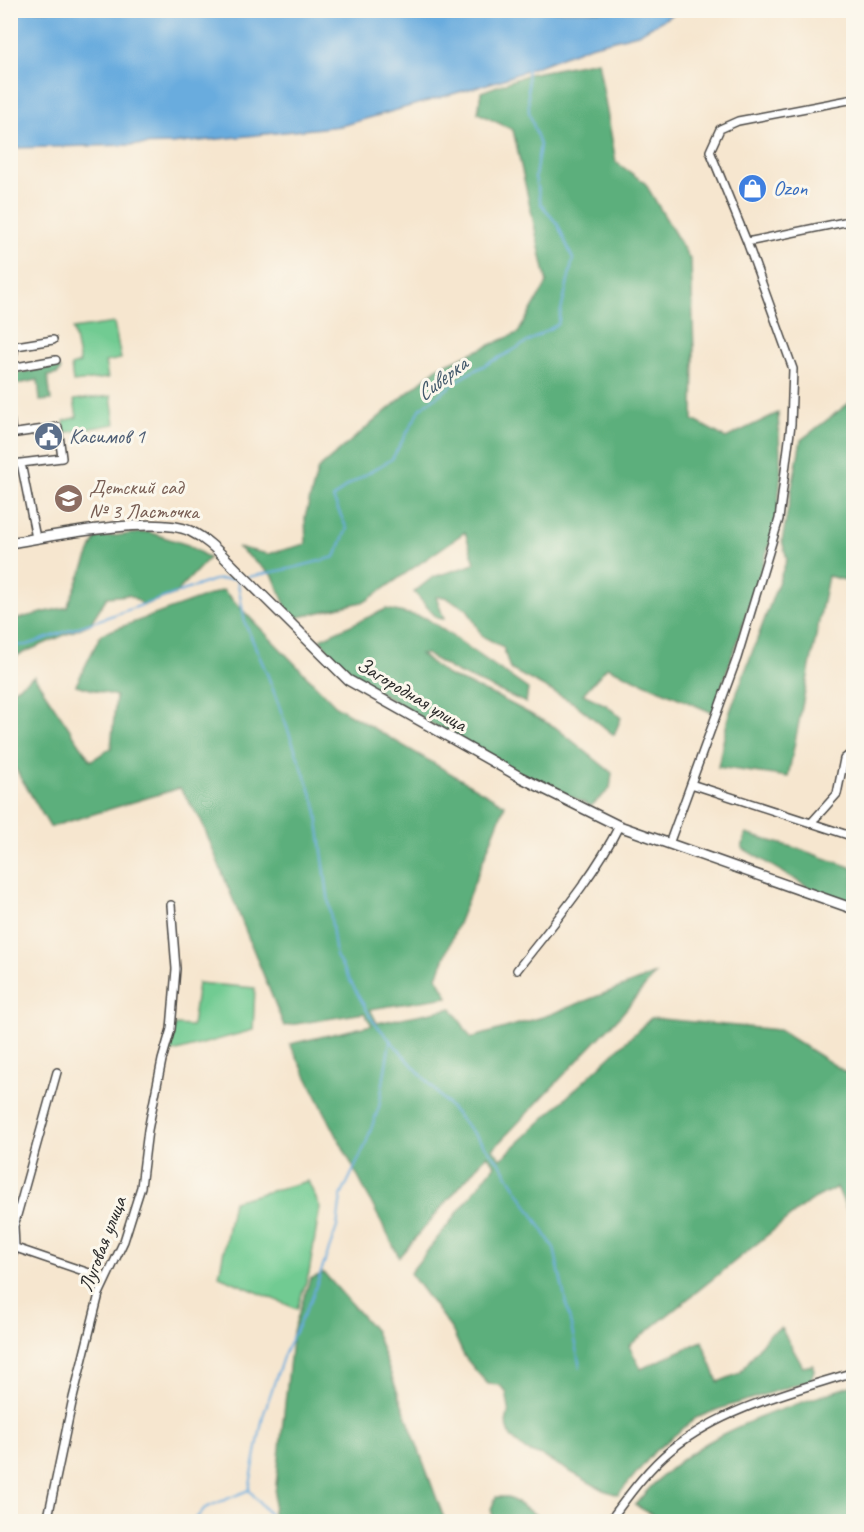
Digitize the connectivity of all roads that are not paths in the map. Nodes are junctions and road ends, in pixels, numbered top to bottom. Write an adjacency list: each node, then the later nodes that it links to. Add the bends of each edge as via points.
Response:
1 (854, 99): 3 (street, via 738,121 720,129 710,151)
2 (854, 219): 3 (street)
3 (747, 242): 16 (street, via 793,369 791,424 779,519 737,658)
4 (52, 340): 5 (street)
5 (10, 348): 7 (street, via 14,352)
6 (56, 360): 8 (street)
7 (10, 363)
8 (10, 368)
9 (10, 418): 10 (street)
10 (11, 433): 11 (street, via 58,427 62,458)
11 (21, 463): 12 (street); 13 (street)
12 (10, 464)
13 (36, 538): 14 (main road); 18 (main road, Загородная улица, via 145,525 169,525 189,531 208,542 348,680 520,777)
14 (10, 543)
15 (854, 751): 17 (street, via 844,759 837,794)
16 (692, 784): 17 (street); 20 (street)
17 (811, 823): 19 (street)
18 (619, 826): 20 (main road, Загородная улица); 23 (street, via 581,888)
19 (854, 837)
20 (669, 844): 22 (main road, Загородная улица)
21 (171, 905): 27 (street, Луговая улица, via 176,969 171,1029 148,1130 141,1187 123,1241)
22 (854, 909)
23 (517, 970)
24 (57, 1072): 25 (street, via 14,1226)
25 (13, 1247): 26 (street); 27 (street)
26 (10, 1262)
27 (104, 1278): 29 (street, Луговая улица, via 82,1358)
28 (854, 1372): 30 (street, via 714,1420 671,1450)
29 (47, 1521)
30 (609, 1521)

